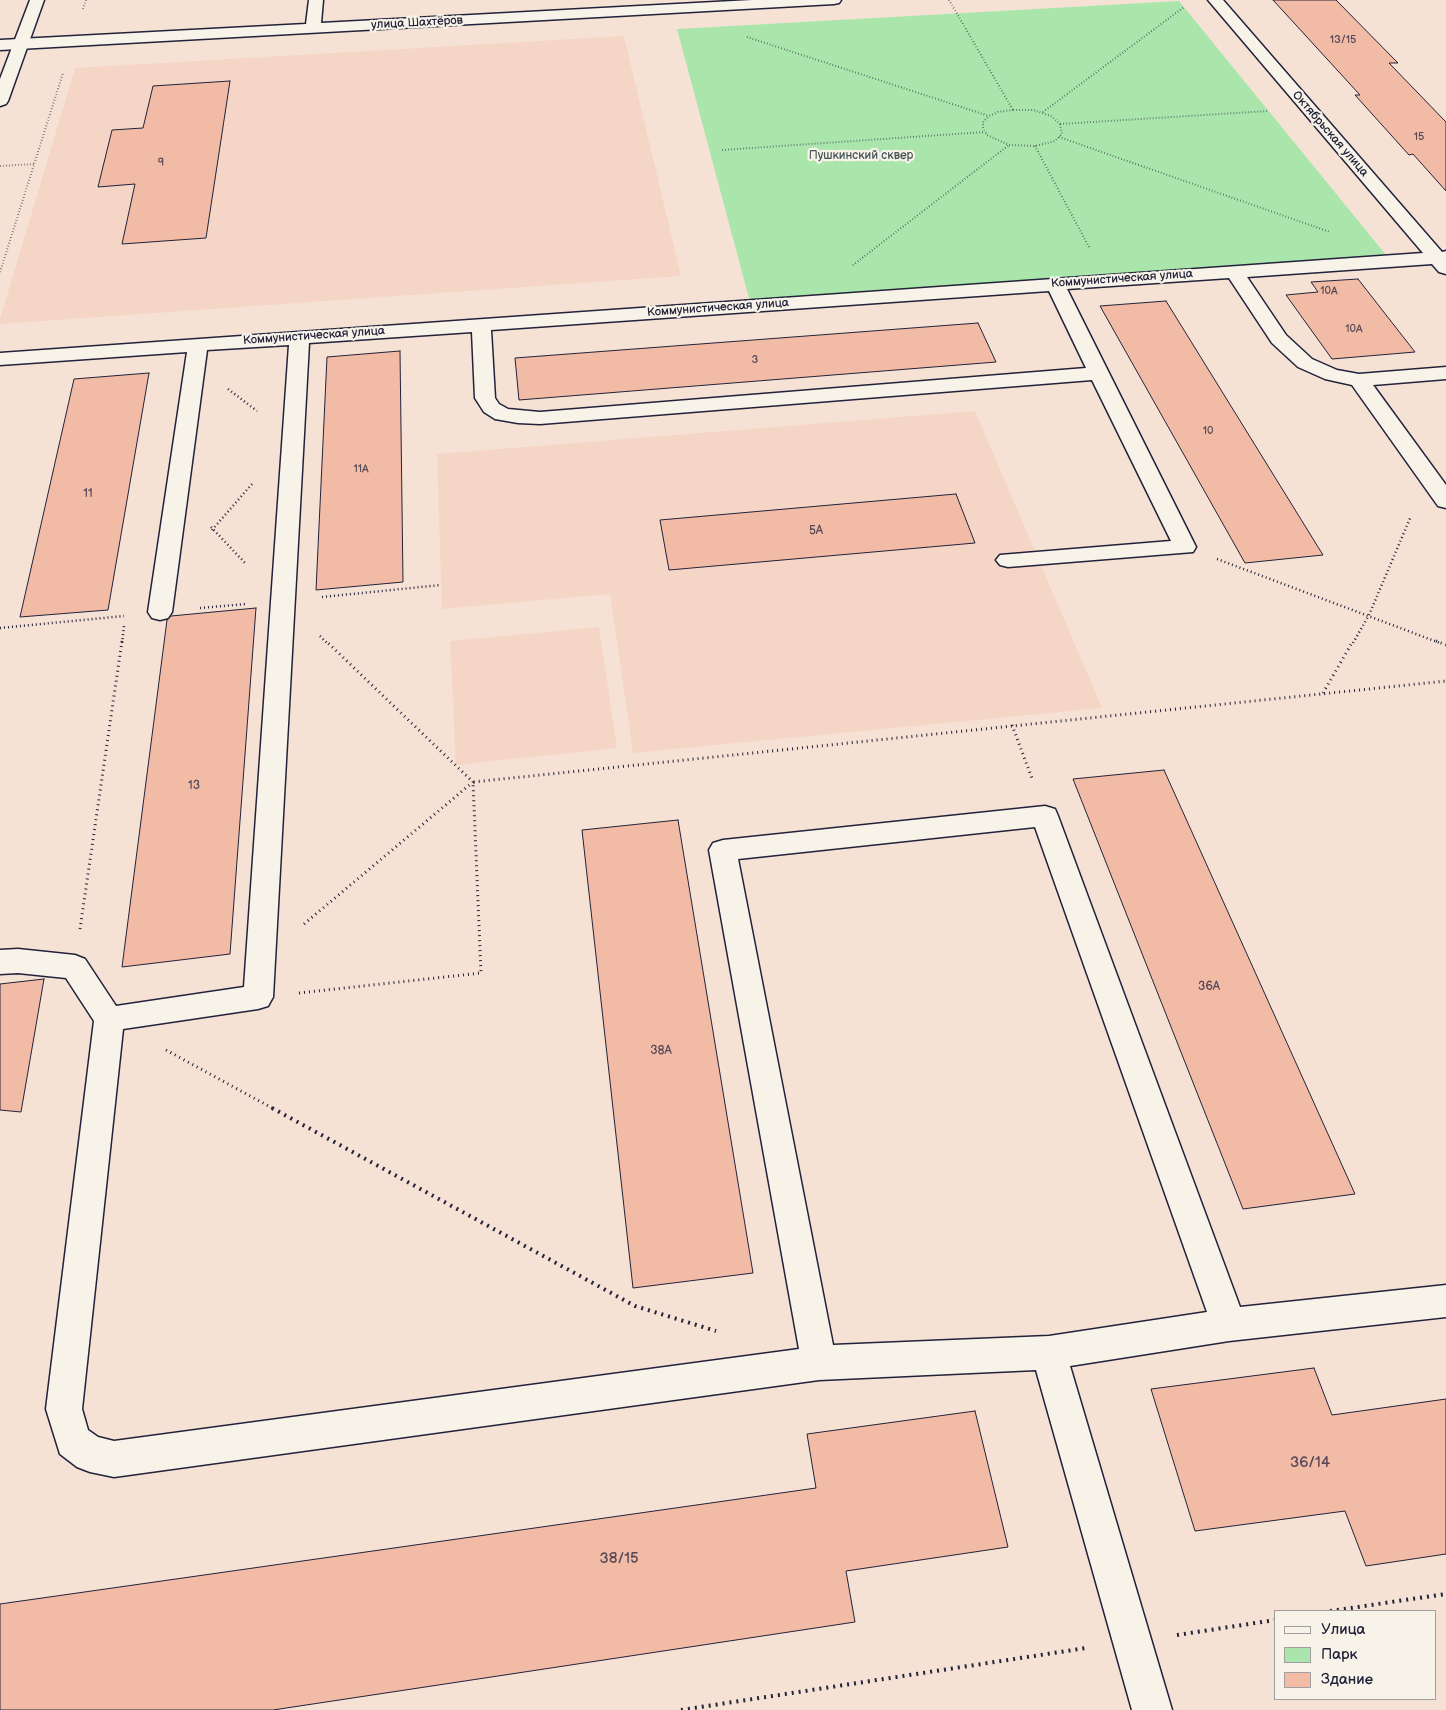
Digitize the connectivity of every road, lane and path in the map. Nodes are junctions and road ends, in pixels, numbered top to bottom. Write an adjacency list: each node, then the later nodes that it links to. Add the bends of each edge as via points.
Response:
1 (37, 0): 12 (street)
2 (86, 0): 11 (path)
3 (316, 0): 10 (street)
4 (834, 0): 9 (street, улица Шахтёров)
5 (949, 0): 15 (path)
6 (1215, 0): 28 (street, Октябрьская улица)
7 (598, 6): 9 (street, улица Шахтёров); 10 (street, улица Шахтёров)
8 (1184, 7): 17 (path)
9 (691, 8): 18 (path, via 702,23)
10 (313, 28): 11 (street, улица Шахтёров)
11 (72, 41): 12 (street, улица Шахтёров); 25 (path)
12 (21, 44): 13 (street, улица Шахтёров); 14 (street)
13 (0, 45)
14 (0, 100)
15 (1013, 110): 17 (path); 18 (path)
16 (1274, 111): 19 (path)
17 (1042, 112): 19 (path)
18 (989, 116): 20 (path, via 983,122)
19 (1060, 124): 21 (path)
20 (985, 132): 22 (path); 24 (path)
21 (1060, 137): 23 (path); 27 (path)
22 (1009, 145): 23 (path); 33 (path)
23 (1035, 146): 31 (path)
24 (722, 150)
25 (34, 164): 26 (path); 29 (path)
26 (0, 166)
27 (1339, 235)
28 (1443, 261): 30 (street, Коммунистическая улица)
29 (0, 272)
30 (1235, 272): 31 (street, Коммунистическая улица); 40 (street, via 1279,339 1305,363 1332,375)
31 (1106, 281): 32 (street, Коммунистическая улица)
32 (1055, 284): 33 (street, Коммунистическая улица); 38 (street)
33 (801, 302): 34 (street, Коммунистическая улица)
34 (481, 325): 35 (street, Коммунистическая улица); 38 (street, via 485,398 491,408 502,415 518,417 540,418)
35 (299, 338): 36 (street, Коммунистическая улица); 41 (street)
36 (197, 355): 37 (street, Коммунистическая улица); 41 (path); 42 (street)
37 (0, 359)
38 (1099, 373): 47 (street)
39 (1446, 373): 40 (street)
40 (1359, 380): 43 (street)
41 (293, 436): 45 (path); 50 (street)
42 (180, 469): 45 (path); 51 (street)
43 (1428, 476): 44 (street); 52 (path)
44 (1446, 501)
45 (213, 529): 46 (path); 50 (path)
46 (206, 537)
47 (1185, 547): 48 (street); 52 (path)
48 (1008, 560)
49 (441, 585): 50 (path)
50 (283, 600): 51 (path); 58 (path); 60 (street)
51 (160, 612)
52 (1369, 616): 54 (path); 56 (path)
53 (0, 628): 62 (path, via 126,616)
54 (1446, 645)
55 (1446, 681): 56 (path)
56 (1323, 694): 57 (path)
57 (1012, 725): 58 (path); 59 (path)
58 (473, 782): 60 (path); 63 (path, via 481,973)
59 (1045, 816): 66 (street); 69 (street, via 723,850)
60 (260, 960): 63 (street)
61 (0, 962): 62 (street)
62 (75, 966): 64 (street)
63 (258, 998): 64 (street)
64 (109, 1019): 67 (path, via 635,1306); 69 (street, via 64,1409 73,1441 90,1454 114,1459)
65 (1446, 1301): 66 (street)
66 (1229, 1325): 68 (street)
67 (718, 1332)
68 (1050, 1353): 69 (street); 73 (street)
69 (819, 1363)
70 (1446, 1594): 71 (path)
71 (1337, 1610)
72 (1274, 1620): 73 (path)
73 (1132, 1641): 74 (path); 75 (street)
74 (681, 1710)
75 (1152, 1710)

